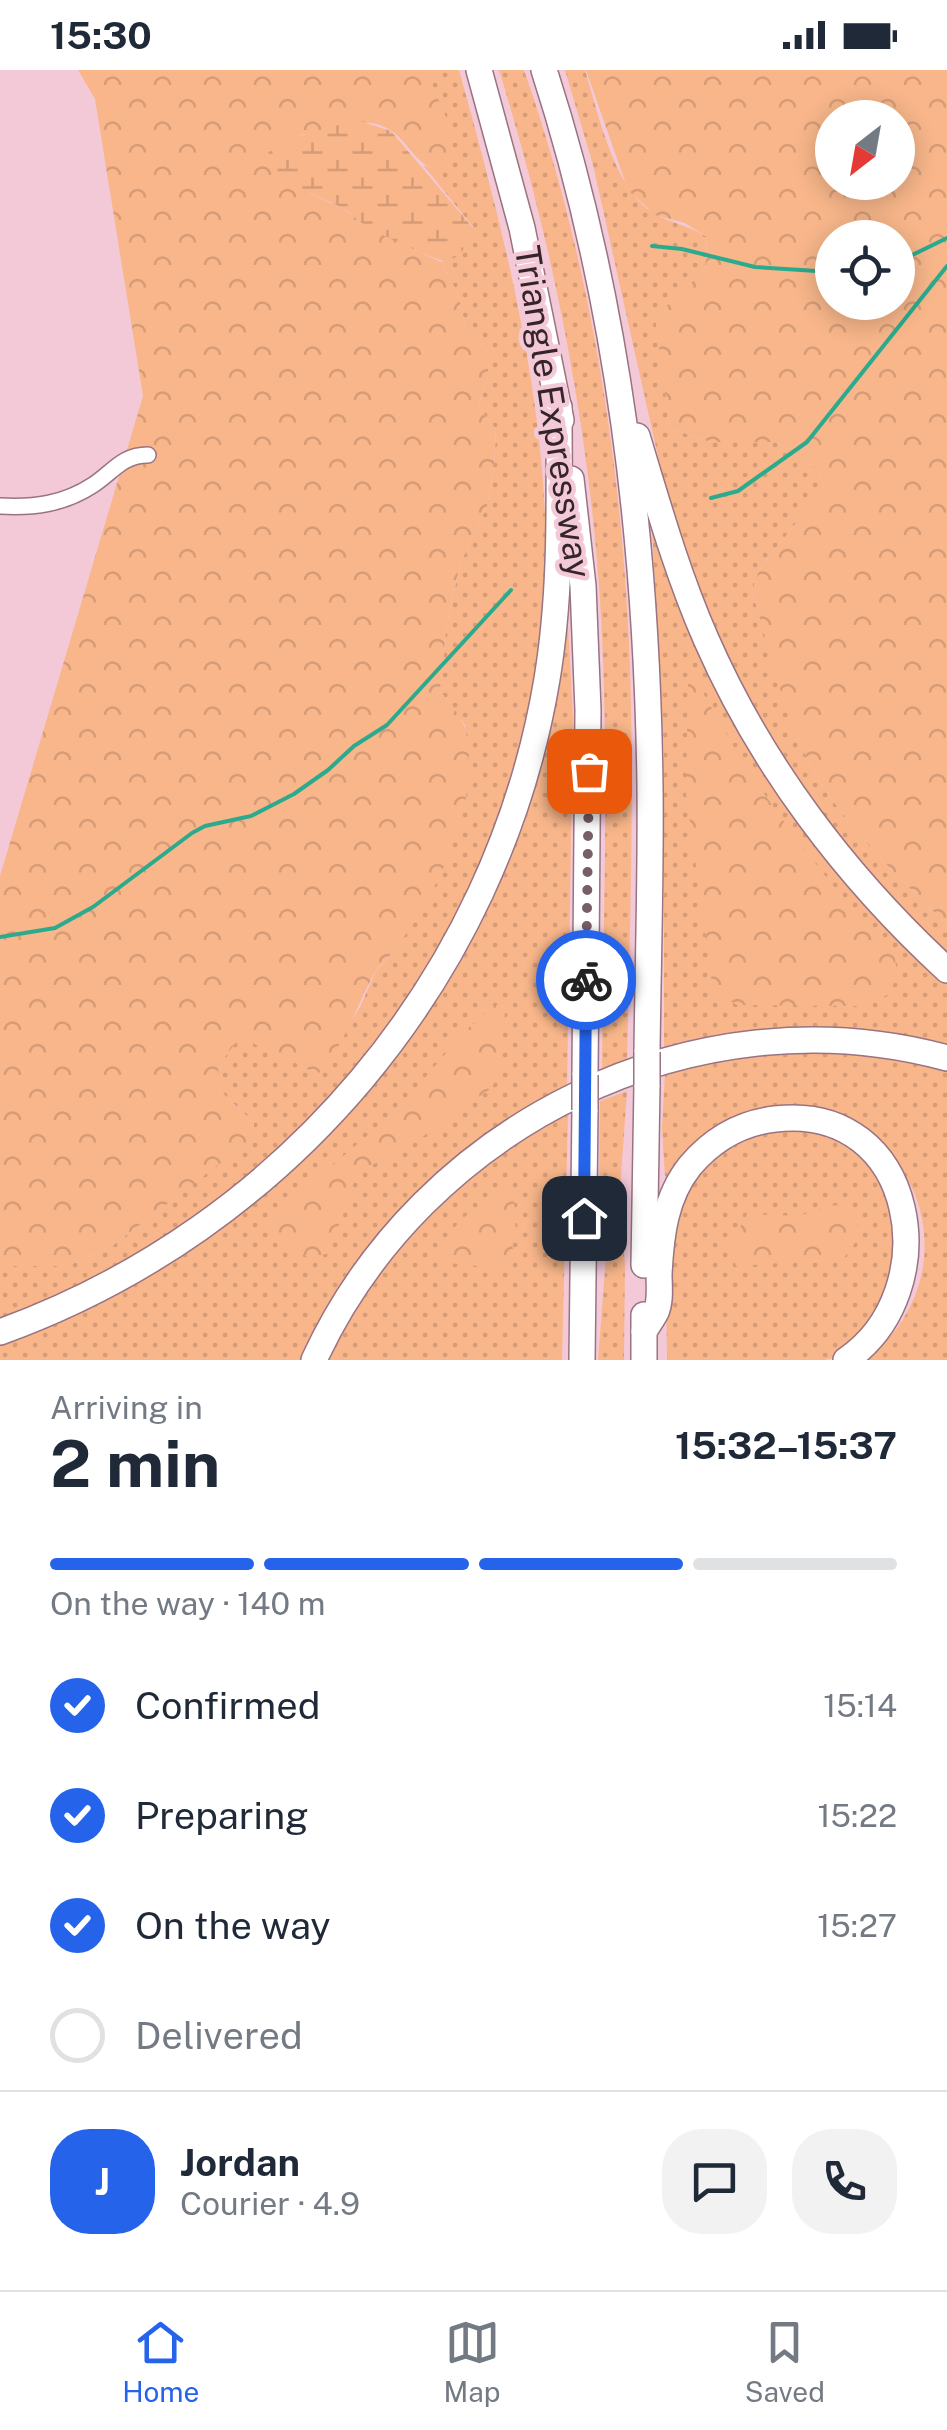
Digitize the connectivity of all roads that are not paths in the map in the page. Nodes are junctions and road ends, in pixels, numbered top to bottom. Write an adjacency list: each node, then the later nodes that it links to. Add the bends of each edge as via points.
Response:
1 (479, 70): 4 (highway, Triangle Expressway)
2 (544, 70): 3 (highway, Triangle Expressway, via 585,212)
3 (618, 374): 7 (highway, via 677,566 742,711 847,866); 9 (highway, Triangle Expressway, bridge, via 636,520 650,786)
4 (559, 407): 10 (highway, via 557,594 541,711 498,853 434,982 350,1095 244,1196 117,1281); 12 (highway, Triangle Expressway, bridge, via 578,526 589,771)
5 (148, 455): 6 (lane, via 126,458 86,489 48,505)
6 (0, 506)
7 (947, 970)
8 (947, 1058): 11 (highway, via 844,1042 750,1044 659,1062 568,1097 485,1148 413,1213 352,1290)
9 (644, 1331): 13 (highway, Triangle Expressway); 14 (highway, via 658,1310 666,1216 690,1166 736,1130 764,1120 809,1119 838,1127 875,1150 903,1185 917,1227 916,1271 907,1299 881,1335)
10 (0, 1332)
11 (314, 1360)
12 (582, 1360)
13 (644, 1360)
14 (846, 1360)

